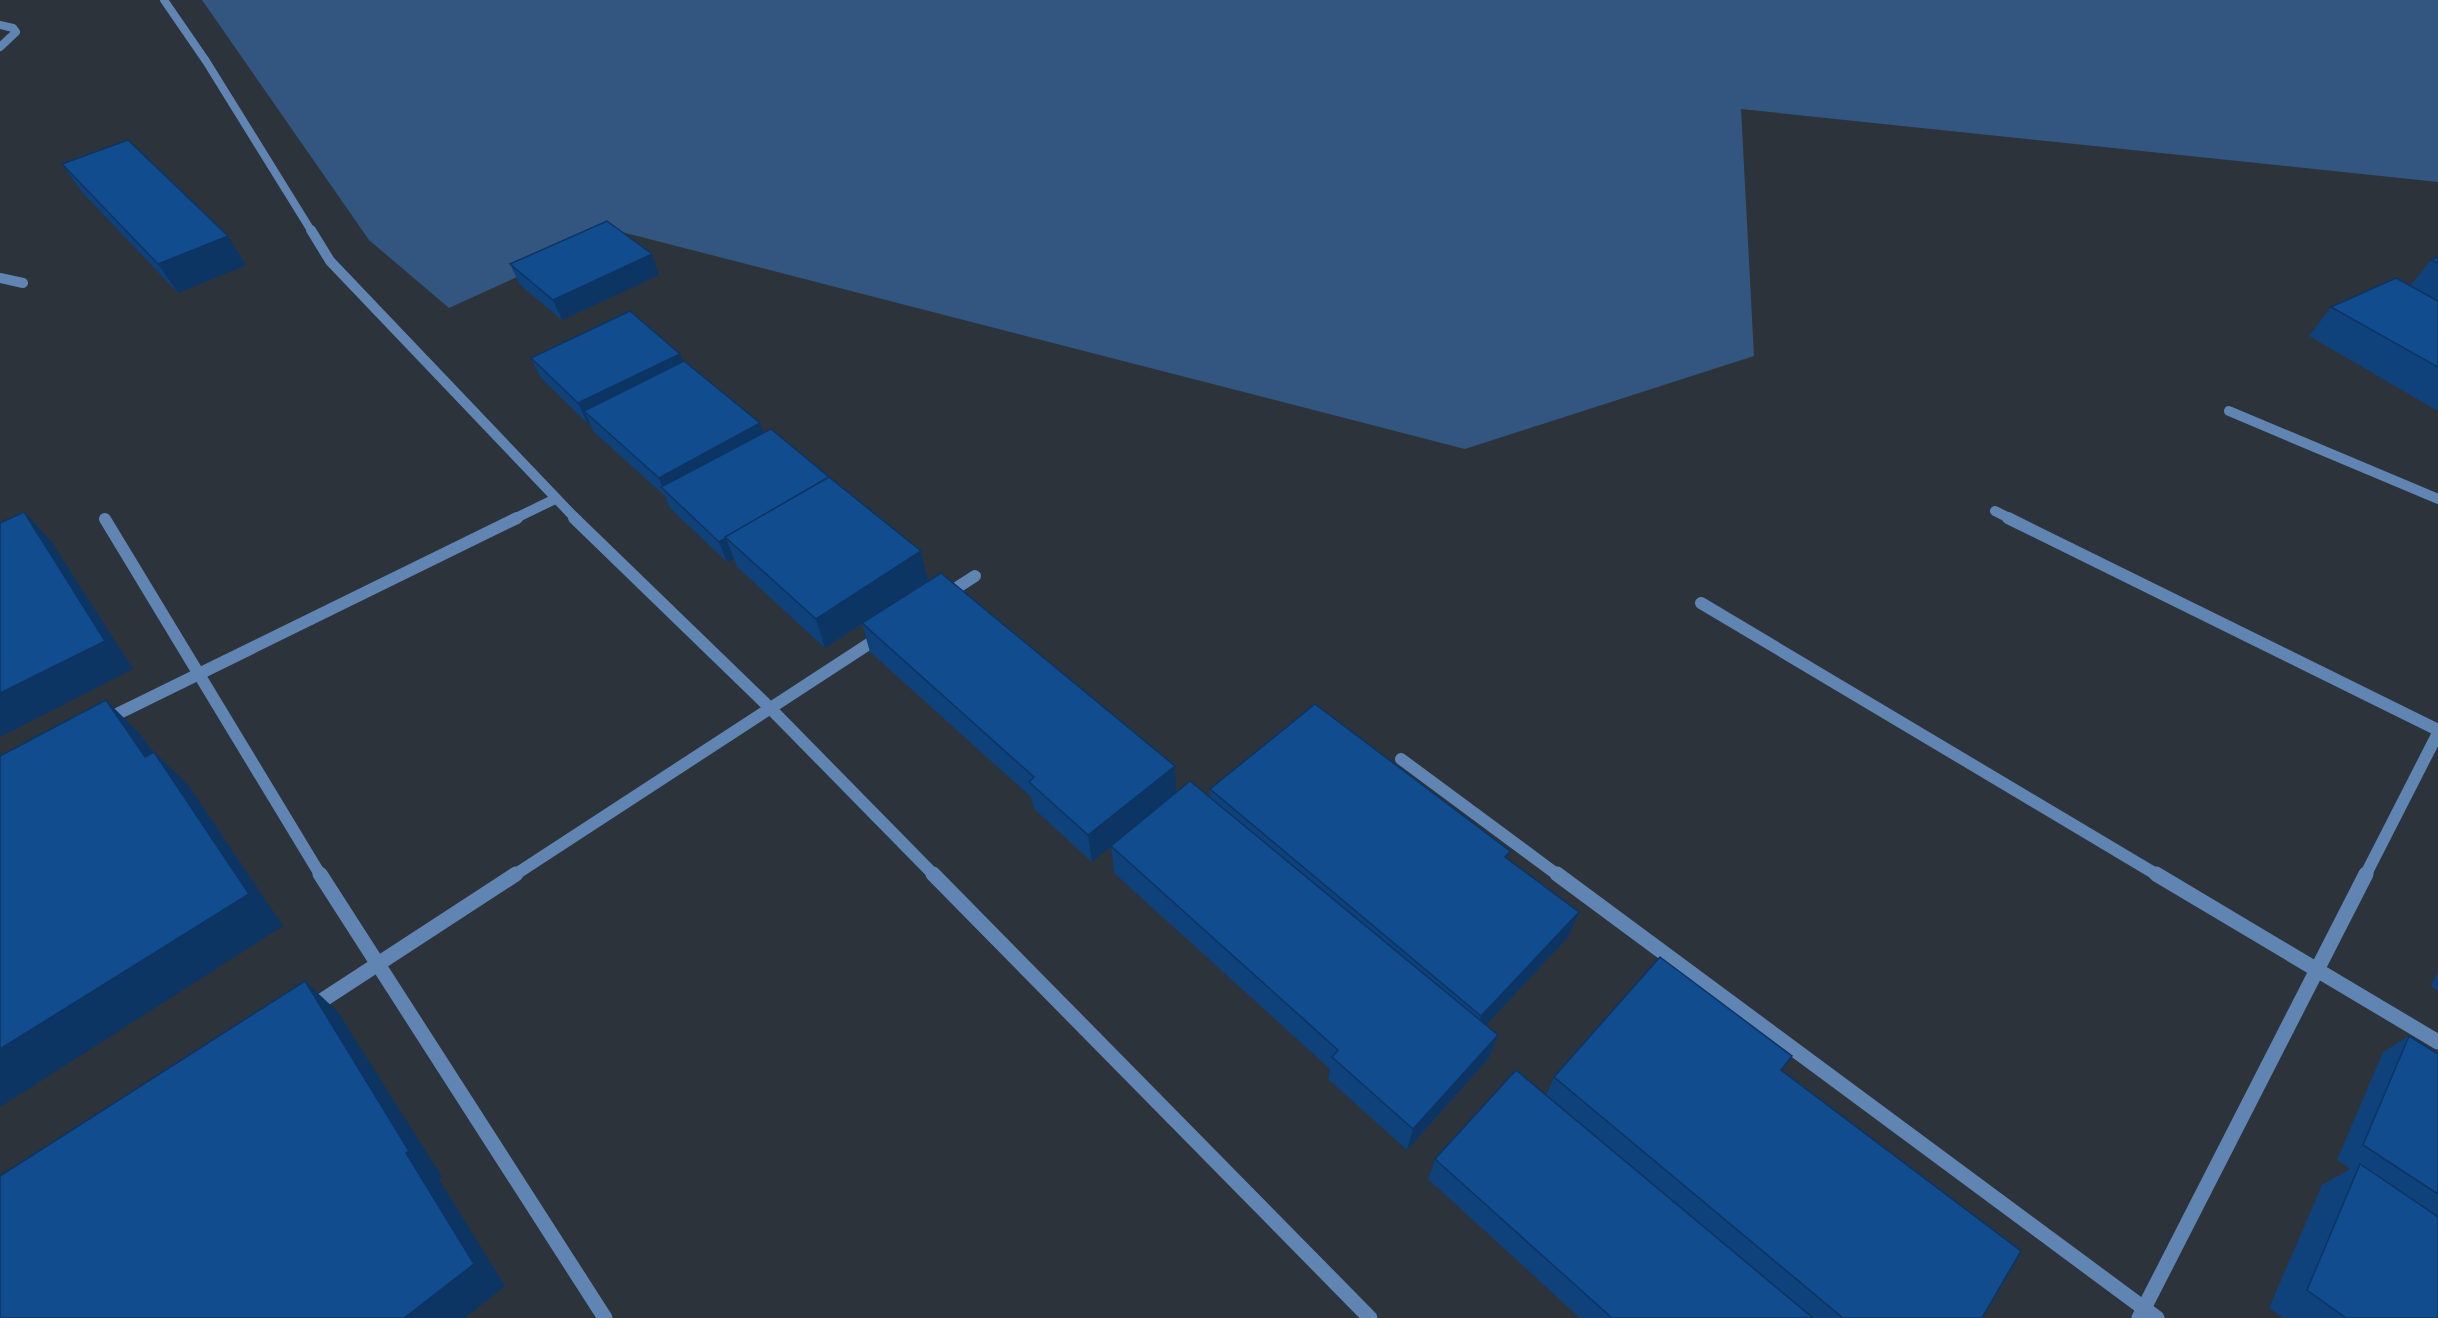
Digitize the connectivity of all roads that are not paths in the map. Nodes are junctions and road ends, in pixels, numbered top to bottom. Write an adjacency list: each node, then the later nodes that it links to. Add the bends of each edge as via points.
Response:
1 (164, 0): 7 (street, via 330,261)
2 (0, 25): 3 (street, via 16,32)
3 (0, 47)
4 (0, 278): 5 (street)
5 (23, 283)
6 (2229, 411): 8 (street)
7 (555, 499): 15 (street); 16 (street)
8 (2438, 500)
9 (1995, 511): 18 (street)
10 (105, 519): 15 (street)
11 (975, 576): 12 (street)
12 (936, 601)
13 (1701, 603): 21 (street)
14 (897, 626): 16 (street)
15 (195, 674): 17 (street); 20 (street)
16 (769, 707): 20 (street); 26 (street)
17 (92, 727)
18 (2438, 731): 21 (street)
19 (1401, 759): 24 (street)
20 (375, 965): 22 (street); 25 (street)
21 (2317, 969): 23 (street); 24 (street)
22 (296, 1017)
23 (2438, 1042)
24 (2141, 1313): 27 (street)
25 (604, 1318)
26 (1370, 1318)
27 (2157, 1318)

